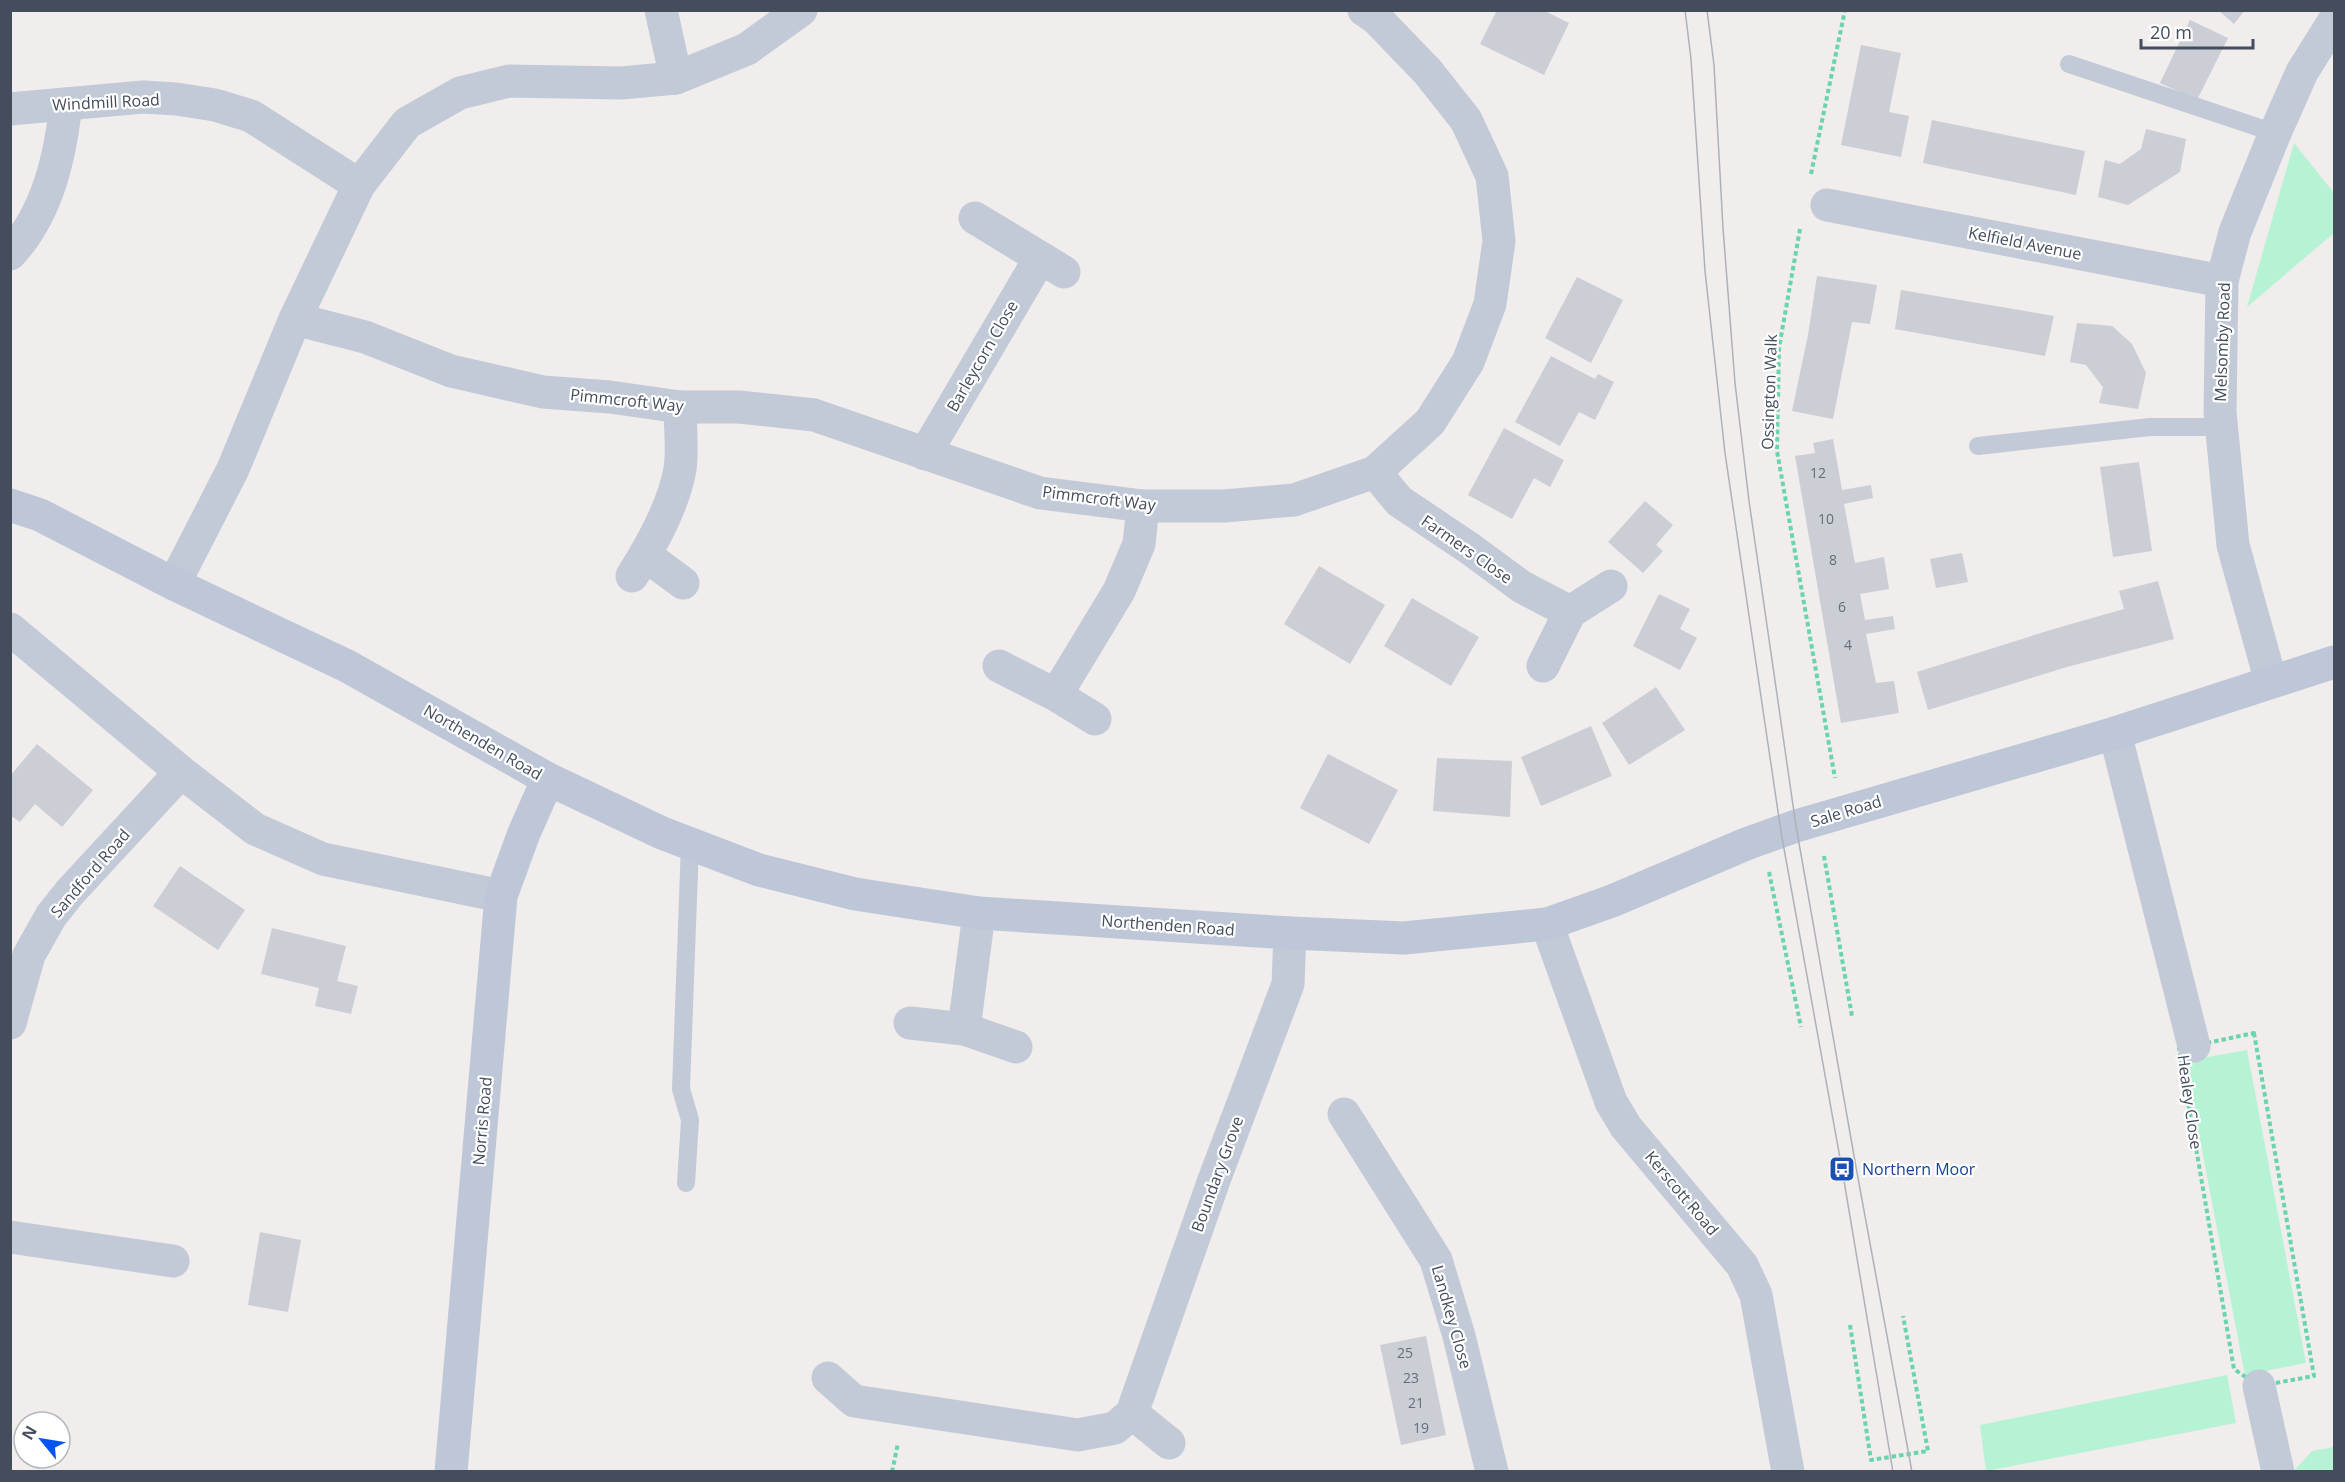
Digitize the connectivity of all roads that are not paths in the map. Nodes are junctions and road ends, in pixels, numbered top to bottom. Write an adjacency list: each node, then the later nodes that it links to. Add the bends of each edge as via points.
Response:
1 (661, 10): 6 (street)
2 (801, 10): 6 (street, via 747,49)
3 (1364, 10): 20 (street, Pimmcroft Way, via 1428,72 1466,120 1492,176 1499,241 1490,304 1468,362 1430,422)
4 (2334, 21): 9 (street, Melsomby Road, via 2302,72)
5 (2069, 64): 9 (lane)
6 (676, 78): 10 (street, via 621,83 509,81 460,93 407,123)
7 (66, 104): 8 (street, Windmill Road); 10 (street, Windmill Road, via 143,97 215,105 251,116); 13 (street, via 62,143 39,212)
8 (10, 109)
9 (2275, 133): 14 (street, Melsomby Road, via 2235,232)
10 (359, 185): 15 (street)
11 (1813, 202): 14 (street, Kelfield Avenue)
12 (975, 218): 19 (street, Barleycorn Close, via 1052,265)
13 (10, 254)
14 (2222, 281): 17 (street, Melsomby Road)
15 (295, 319): 16 (street, Pimmcroft Way, via 365,337 462,373 543,392); 24 (street, via 233,469)
16 (680, 408): 19 (street, Pimmcroft Way, via 739,407 814,415); 23 (street, via 680,468 639,565)
17 (2221, 427): 18 (lane, via 2150,427); 31 (street, Melsomby Road, via 2233,545)
18 (1978, 446)
19 (925, 454): 22 (street, Pimmcroft Way, via 1040,493)
20 (1375, 472): 22 (street, Pimmcroft Way, via 1294,500 1224,506); 26 (street, Farmers Close, via 1399,501 1522,587)
21 (10, 505): 24 (main road, Northenden Road, via 40,515)
22 (1143, 506): 32 (street, via 1139,544 1119,591)
23 (683, 583)
24 (174, 584): 36 (main road, Northenden Road, via 347,666)
25 (1611, 586): 26 (street)
26 (1570, 612): 30 (street)
27 (10, 629): 35 (street)
28 (2334, 662): 31 (main road, Sale Road)
29 (999, 666): 32 (street)
30 (1543, 666)
31 (2271, 682): 34 (main road, Sale Road)
32 (1056, 695): 33 (street)
33 (1095, 719)
34 (2115, 733): 40 (main road, Sale Road, via 1840,812 1746,844); 46 (street, Healey Close)
35 (181, 772): 38 (street, via 255,829 323,860); 43 (street, Sandford Road, via 51,916 29,955)
36 (548, 780): 37 (main road, Northenden Road); 38 (main road, Norris Road)
37 (690, 844): 39 (main road, Northenden Road, via 759,870 855,894); 49 (lane, via 681,1089 690,1120)
38 (501, 896): 56 (main road, Norris Road)
39 (979, 913): 41 (main road, Northenden Road); 45 (street)
40 (1547, 924): 42 (main road, Sale Road, via 1404,938); 58 (street, Kerscott Road, via 1611,1102 1626,1127 1742,1264 1756,1295)
41 (1290, 933): 42 (main road, Northenden Road); 54 (street, Boundary Grove, via 1288,984)
42 (1356, 937)
43 (10, 1023)
44 (910, 1023): 45 (street)
45 (964, 1029): 47 (street)
46 (2194, 1046)
47 (1016, 1047)
48 (1344, 1114): 57 (street, Landkey Close, via 1436,1260)
49 (686, 1183)
50 (10, 1237): 51 (street)
51 (173, 1262)
52 (828, 1378): 54 (street, via 854,1401 1077,1435 1115,1428)
53 (2259, 1386): 59 (street)
54 (1132, 1413): 55 (street)
55 (1169, 1443)
56 (452, 1472)
57 (1492, 1472)
58 (1788, 1472)
59 (2278, 1472)

